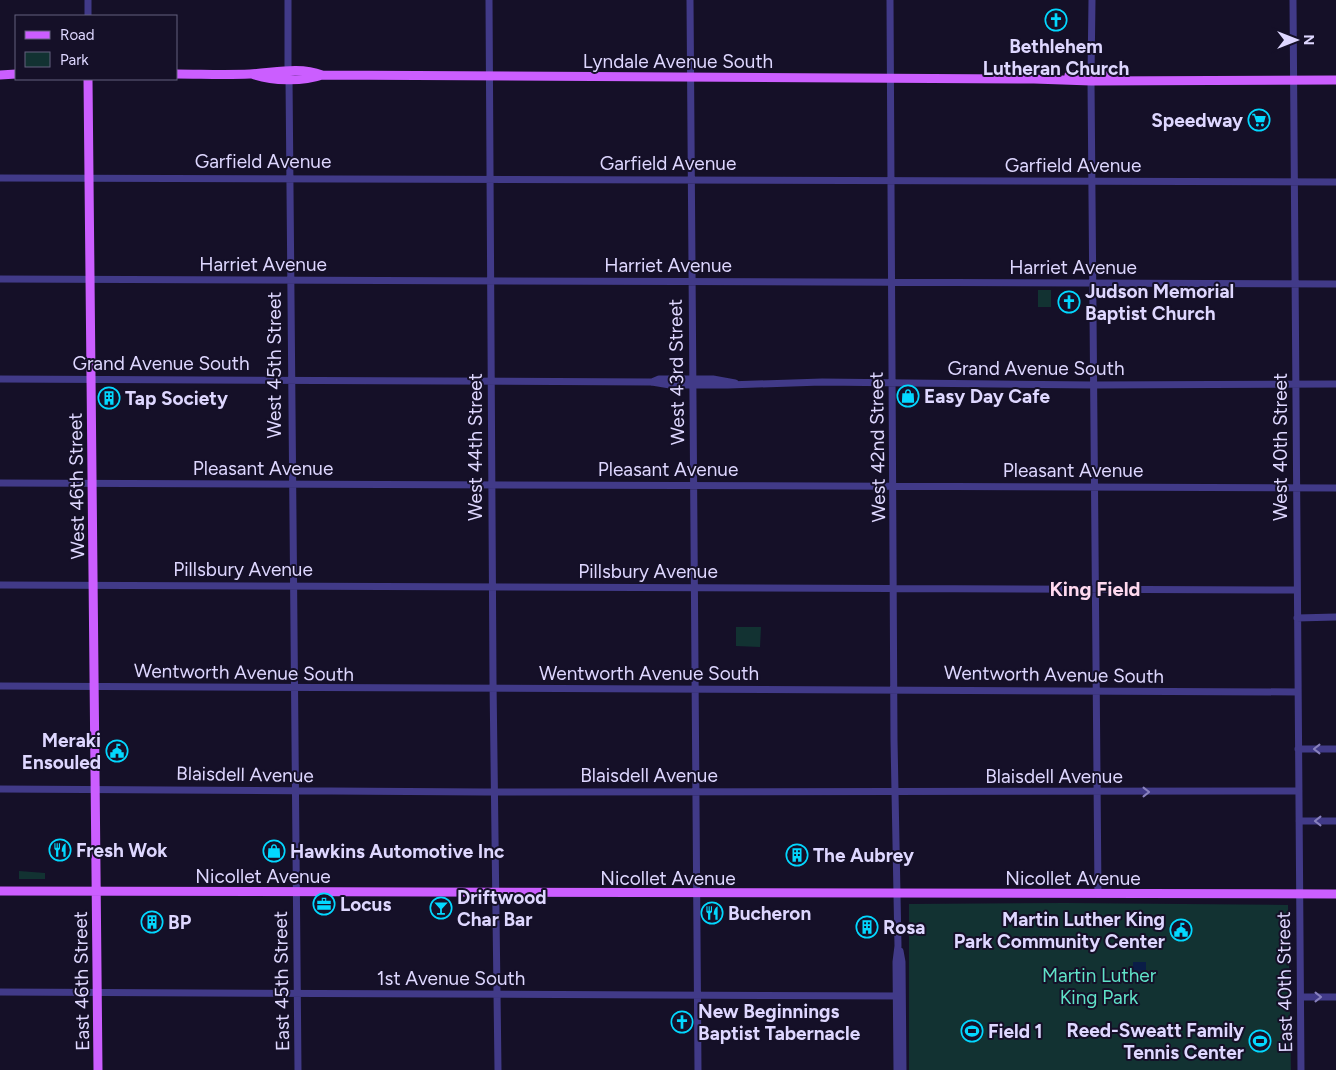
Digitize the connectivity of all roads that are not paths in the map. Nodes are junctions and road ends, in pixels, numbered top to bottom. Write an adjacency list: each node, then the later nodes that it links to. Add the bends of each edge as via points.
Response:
1 (88, 0): 8 (street)
2 (288, 0): 11 (street, West 45th Street)
3 (489, 0): 13 (street, West 44th Street)
4 (690, 0): 14 (street, West 43rd Street)
5 (890, 0): 15 (street, West 42nd Street)
6 (1092, 0): 16 (street)
7 (1293, 0): 18 (street, West 40th Street)
8 (88, 15)
9 (15, 74): 12 (main road)
10 (178, 74): 11 (main road, Lyndale Avenue South)
11 (288, 74): 13 (main road, Lyndale Avenue South, via 312,71 322,75); 21 (street, West 45th Street)
12 (0, 75)
13 (489, 76): 14 (main road, Lyndale Avenue South); 23 (street, West 44th Street)
14 (690, 77): 15 (main road, Lyndale Avenue South); 24 (street, West 43rd Street)
15 (890, 78): 16 (main road, Lyndale Avenue South); 25 (street, West 42nd Street)
16 (1091, 78): 18 (main road, Lyndale Avenue South); 26 (street)
17 (88, 80): 20 (main road, West 46th Street)
18 (1294, 80): 19 (main road, Lyndale Avenue South); 27 (street, West 40th Street)
19 (1336, 80)
20 (89, 176): 21 (street, Garfield Avenue); 22 (street, Garfield Avenue); 29 (main road, West 46th Street)
21 (289, 177): 23 (street, Garfield Avenue); 31 (street, West 45th Street)
22 (0, 178)
23 (490, 178): 24 (street, Garfield Avenue); 32 (street, West 44th Street)
24 (690, 180): 25 (street, Garfield Avenue); 33 (street, West 43rd Street)
25 (890, 180): 26 (street, Garfield Avenue); 34 (street, West 42nd Street)
26 (1092, 182): 27 (street, Garfield Avenue); 35 (street)
27 (1294, 182): 28 (street, Garfield Avenue); 36 (street, West 40th Street)
28 (1336, 182)
29 (90, 278): 30 (street, Harriet Avenue); 31 (street, Harriet Avenue); 39 (main road, West 46th Street)
30 (0, 279)
31 (290, 281): 32 (street, Harriet Avenue); 40 (street, West 45th Street)
32 (490, 281): 33 (street, Harriet Avenue); 41 (street, West 44th Street)
33 (691, 281): 34 (street, Harriet Avenue); 42 (street, West 43rd Street)
34 (892, 282): 35 (street, Harriet Avenue); 43 (street, West 42nd Street)
35 (1092, 284): 36 (street, Harriet Avenue); 46 (street)
36 (1295, 284): 37 (street, Harriet Avenue); 44 (street, West 40th Street)
37 (1336, 284)
38 (0, 379): 39 (street, Grand Avenue South)
39 (91, 380): 40 (street, Grand Avenue South); 48 (main road, West 46th Street)
40 (291, 380): 41 (street, Grand Avenue South); 49 (street, West 45th Street)
41 (491, 382): 42 (street, Grand Avenue South, via 652,382 670,385); 50 (street, West 44th Street)
42 (692, 382): 43 (street, Grand Avenue South); 52 (street, West 43rd Street)
43 (892, 383): 46 (street, Grand Avenue South); 51 (street, West 42nd Street)
44 (1296, 384): 45 (street, Grand Avenue South); 46 (street, Grand Avenue South); 54 (street, West 40th Street)
45 (1336, 384)
46 (1093, 385): 53 (street)
47 (0, 483): 48 (street, Pleasant Avenue)
48 (92, 483): 49 (street, Pleasant Avenue); 57 (main road, West 46th Street)
49 (292, 484): 50 (street, Pleasant Avenue); 58 (street, West 45th Street)
50 (492, 484): 52 (street, Pleasant Avenue); 59 (street, West 44th Street)
51 (894, 485): 52 (street, Pleasant Avenue); 53 (street, Pleasant Avenue); 61 (street, West 42nd Street)
52 (693, 486): 60 (street, West 43rd Street)
53 (1095, 487): 54 (street, Pleasant Avenue); 62 (street)
54 (1296, 488): 55 (street, Pleasant Avenue); 63 (street, West 40th Street)
55 (1336, 488)
56 (0, 585): 57 (street, Pillsbury Avenue)
57 (93, 585): 58 (street, Pillsbury Avenue); 67 (main road, West 46th Street)
58 (293, 586): 59 (street, Pillsbury Avenue); 69 (street, West 45th Street)
59 (492, 586): 60 (street, Pillsbury Avenue); 70 (street, West 44th Street)
60 (694, 587): 61 (street, Pillsbury Avenue); 71 (street, West 43rd Street)
61 (895, 587): 62 (street, Pillsbury Avenue); 68 (street, West 42nd Street)
62 (1095, 588): 63 (street, Pillsbury Avenue); 72 (street)
63 (1297, 590): 65 (street, West 40th Street)
64 (1336, 617): 65 (street)
65 (1297, 618): 73 (street, West 40th Street)
66 (0, 686): 67 (street, Wentworth Avenue South)
67 (93, 686): 69 (street, Wentworth Avenue South); 77 (main road, West 46th Street)
68 (894, 688): 71 (street, Wentworth Avenue South); 72 (street, Wentworth Avenue South); 79 (street, West 42nd Street)
69 (294, 689): 70 (street, Wentworth Avenue South); 78 (street, West 45th Street)
70 (493, 689): 71 (street, Wentworth Avenue South); 81 (street, West 44th Street)
71 (695, 689): 82 (street, West 43rd Street)
72 (1096, 690): 73 (street, Wentworth Avenue South); 83 (street)
73 (1298, 692): 74 (street, West 40th Street)
74 (1298, 749): 75 (street, one-way to 74); 80 (street, West 40th Street)
75 (1336, 750)
76 (0, 789): 77 (street, Blaisdell Avenue)
77 (94, 789): 78 (street, Blaisdell Avenue); 87 (main road, West 46th Street)
78 (295, 791): 81 (street, Blaisdell Avenue); 88 (street, West 45th Street)
79 (896, 791): 82 (street, Blaisdell Avenue); 83 (street, Blaisdell Avenue); 91 (street, West 42nd Street)
80 (1299, 791): 83 (street, Blaisdell Avenue, one-way to 80); 84 (street, West 40th Street)
81 (494, 792): 82 (street, Blaisdell Avenue); 89 (street, West 44th Street)
82 (696, 792): 90 (street, West 43rd Street)
83 (1097, 793): 92 (street)
84 (1299, 821): 85 (street, one-way to 84); 93 (street, West 40th Street)
85 (1336, 821)
86 (0, 891): 87 (main road, Nicollet Avenue)
87 (96, 892): 88 (main road, Nicollet Avenue); 96 (main road, East 46th Street)
88 (296, 892): 89 (main road, Nicollet Avenue); 97 (street, East 45th Street)
89 (496, 894): 90 (main road, Nicollet Avenue); 98 (street, West 44th Street)
90 (697, 894): 91 (main road, Nicollet Avenue); 99 (street, West 43rd Street)
91 (898, 894): 92 (main road, Nicollet Avenue); 100 (street, West 42nd Street)
92 (1098, 894): 93 (main road, Nicollet Avenue)
93 (1299, 894): 94 (main road, Nicollet Avenue); 101 (street, East 40th Street)
94 (1336, 894)
95 (0, 992): 96 (street, 1st Avenue South)
96 (97, 993): 97 (street, 1st Avenue South); 103 (main road, East 46th Street)
97 (298, 994): 98 (street, 1st Avenue South); 104 (street, East 45th Street)
98 (497, 995): 99 (street, 1st Avenue South); 105 (street, West 44th Street)
99 (698, 995): 100 (street, 1st Avenue South); 106 (street, West 43rd Street)
100 (899, 996): 107 (street); 108 (street)
101 (1300, 997): 102 (street, one-way to 102); 109 (street, East 40th Street)
102 (1336, 997)
103 (98, 1070)
104 (298, 1070)
105 (498, 1070)
106 (698, 1070)
107 (897, 1070)
108 (903, 1070)
109 (1301, 1070)

